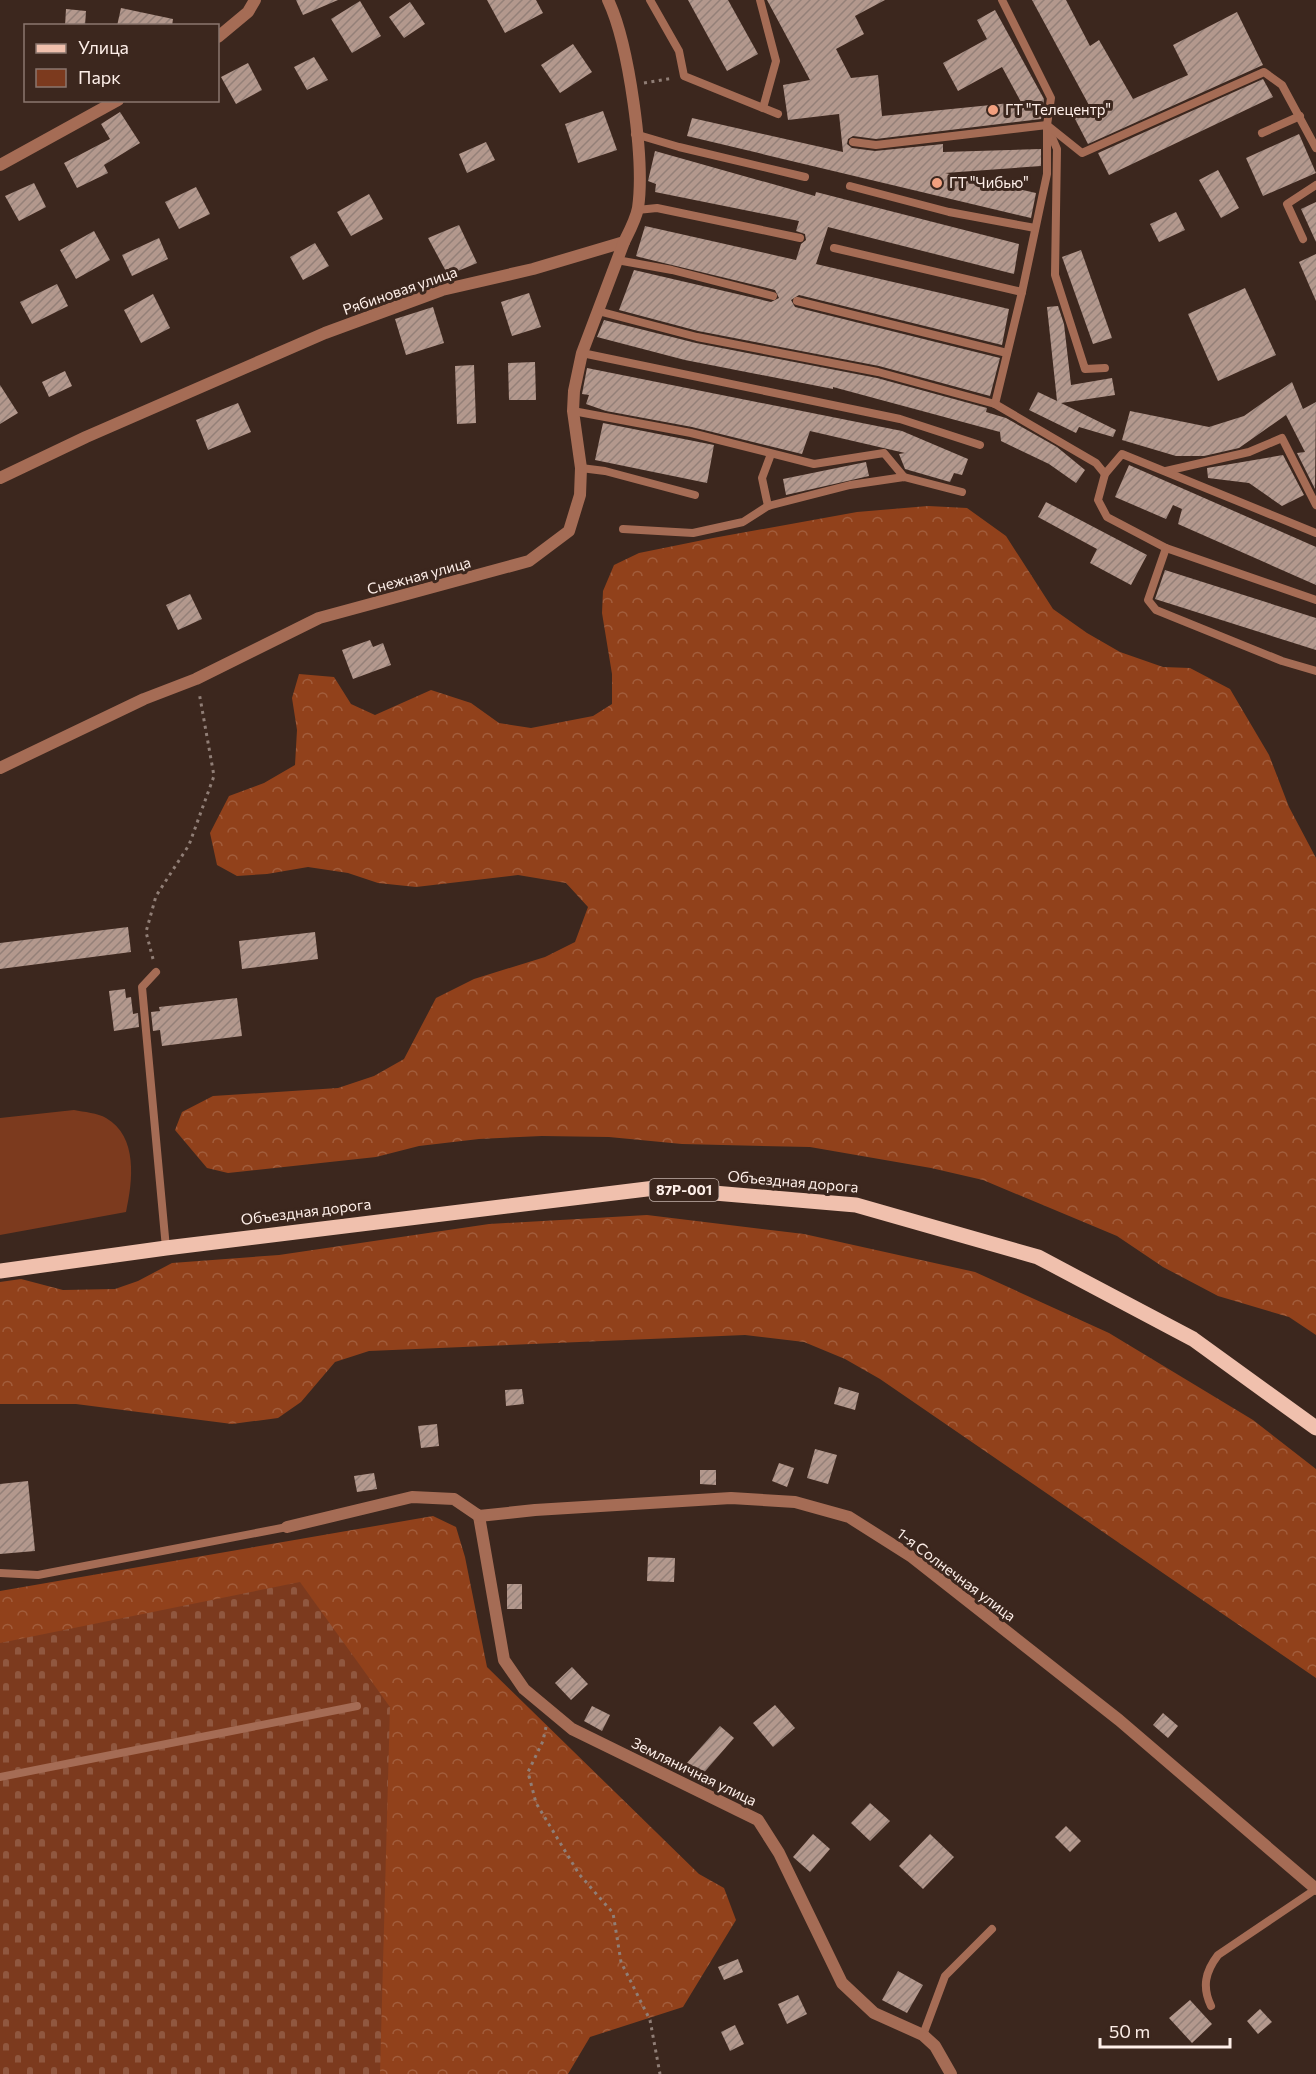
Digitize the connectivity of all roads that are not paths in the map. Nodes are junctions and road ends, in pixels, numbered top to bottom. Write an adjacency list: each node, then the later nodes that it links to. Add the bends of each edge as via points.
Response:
1 (255, 0): 6 (street, via 248,12)
2 (608, 0): 13 (street, via 631,86)
3 (650, 0): 8 (lane, via 679,51 684,76)
4 (760, 0): 8 (lane, via 776,61)
5 (1002, 0): 11 (lane, via 1051,98)
6 (219, 36)
7 (114, 102): 16 (street)
8 (763, 108): 9 (lane)
9 (778, 114)
10 (1300, 116): 11 (lane, via 1282,85 1264,72 1082,153); 12 (lane); 15 (lane)
11 (1047, 125): 14 (lane, via 876,145); 21 (lane, via 1047,174); 33 (lane, via 1057,149 1055,275 1085,369)
12 (1262, 133)
13 (635, 134): 17 (lane); 20 (street, via 640,158)
14 (853, 142)
15 (1316, 148)
16 (0, 165)
17 (805, 177)
18 (1316, 184): 23 (lane, via 1287,204)
19 (850, 186): 21 (lane, via 949,212)
20 (638, 210): 22 (lane, via 657,208); 24 (street)
21 (1035, 228): 27 (lane)
22 (800, 237)
23 (1303, 239)
24 (624, 242): 26 (street, Снежная улица); 42 (street, Рябиновая улица, via 442,290 325,333)
25 (834, 248): 27 (lane)
26 (617, 260): 28 (lane); 30 (street, Снежная улица)
27 (1022, 292): 32 (lane)
28 (774, 296)
29 (797, 301): 32 (lane)
30 (598, 311): 31 (street, Снежная улица); 34 (lane, via 697,337 878,372)
31 (582, 353): 35 (street, Снежная улица); 36 (lane, via 900,419)
32 (1007, 353): 34 (lane)
33 (1105, 368)
34 (995, 404): 40 (lane, via 1095,463)
35 (573, 411): 37 (lane, via 691,433); 38 (street, Снежная улица)
36 (980, 445)
37 (771, 454): 41 (lane, via 814,464 884,453); 46 (lane, via 762,478)
38 (581, 468): 44 (lane); 52 (street, Снежная улица, via 580,495 569,531 529,561 319,618)
39 (1165, 472): 40 (lane, via 1122,454); 45 (lane, via 1249,452 1282,438); 48 (lane)
40 (1105, 474): 49 (lane, via 1098,500 1107,517)
41 (904, 477): 43 (lane); 46 (lane, via 850,485)
42 (0, 478)
43 (962, 492)
44 (695, 495)
45 (1316, 505)
46 (768, 506): 47 (lane, via 743,522 693,533)
47 (623, 529)
48 (1316, 533)
49 (1166, 548): 50 (lane); 51 (lane, via 1148,600 1156,610)
50 (1316, 600)
51 (1316, 671)
52 (0, 768)
53 (156, 972): 54 (lane, via 142,987)
54 (166, 1248): 55 (main road, Объездная дорога / 87Р-001); 56 (main road, Объездная дорога / 87Р-001, via 655,1188 856,1205 1038,1257 1193,1339)
55 (0, 1271)
56 (1316, 1428)
57 (479, 1516): 58 (street, via 454,1500 412,1497); 62 (street, 1-я Солнечная улица, via 731,1498 795,1502 849,1517 912,1557 1110,1713); 65 (street, Земляничная улица, via 504,1660 524,1689 572,1729 758,1820 779,1852 842,1983 874,2013)
58 (287, 1527): 59 (lane, via 38,1575)
59 (0, 1573)
60 (357, 1706): 61 (lane)
61 (0, 1777)
62 (1316, 1889): 64 (lane, via 1218,1955 1206,1979 1205,1993)
63 (992, 1929): 65 (lane, via 945,1976)
64 (1211, 2006)
65 (923, 2036): 66 (street, Земляничная улица, via 935,2046)
66 (951, 2074)

